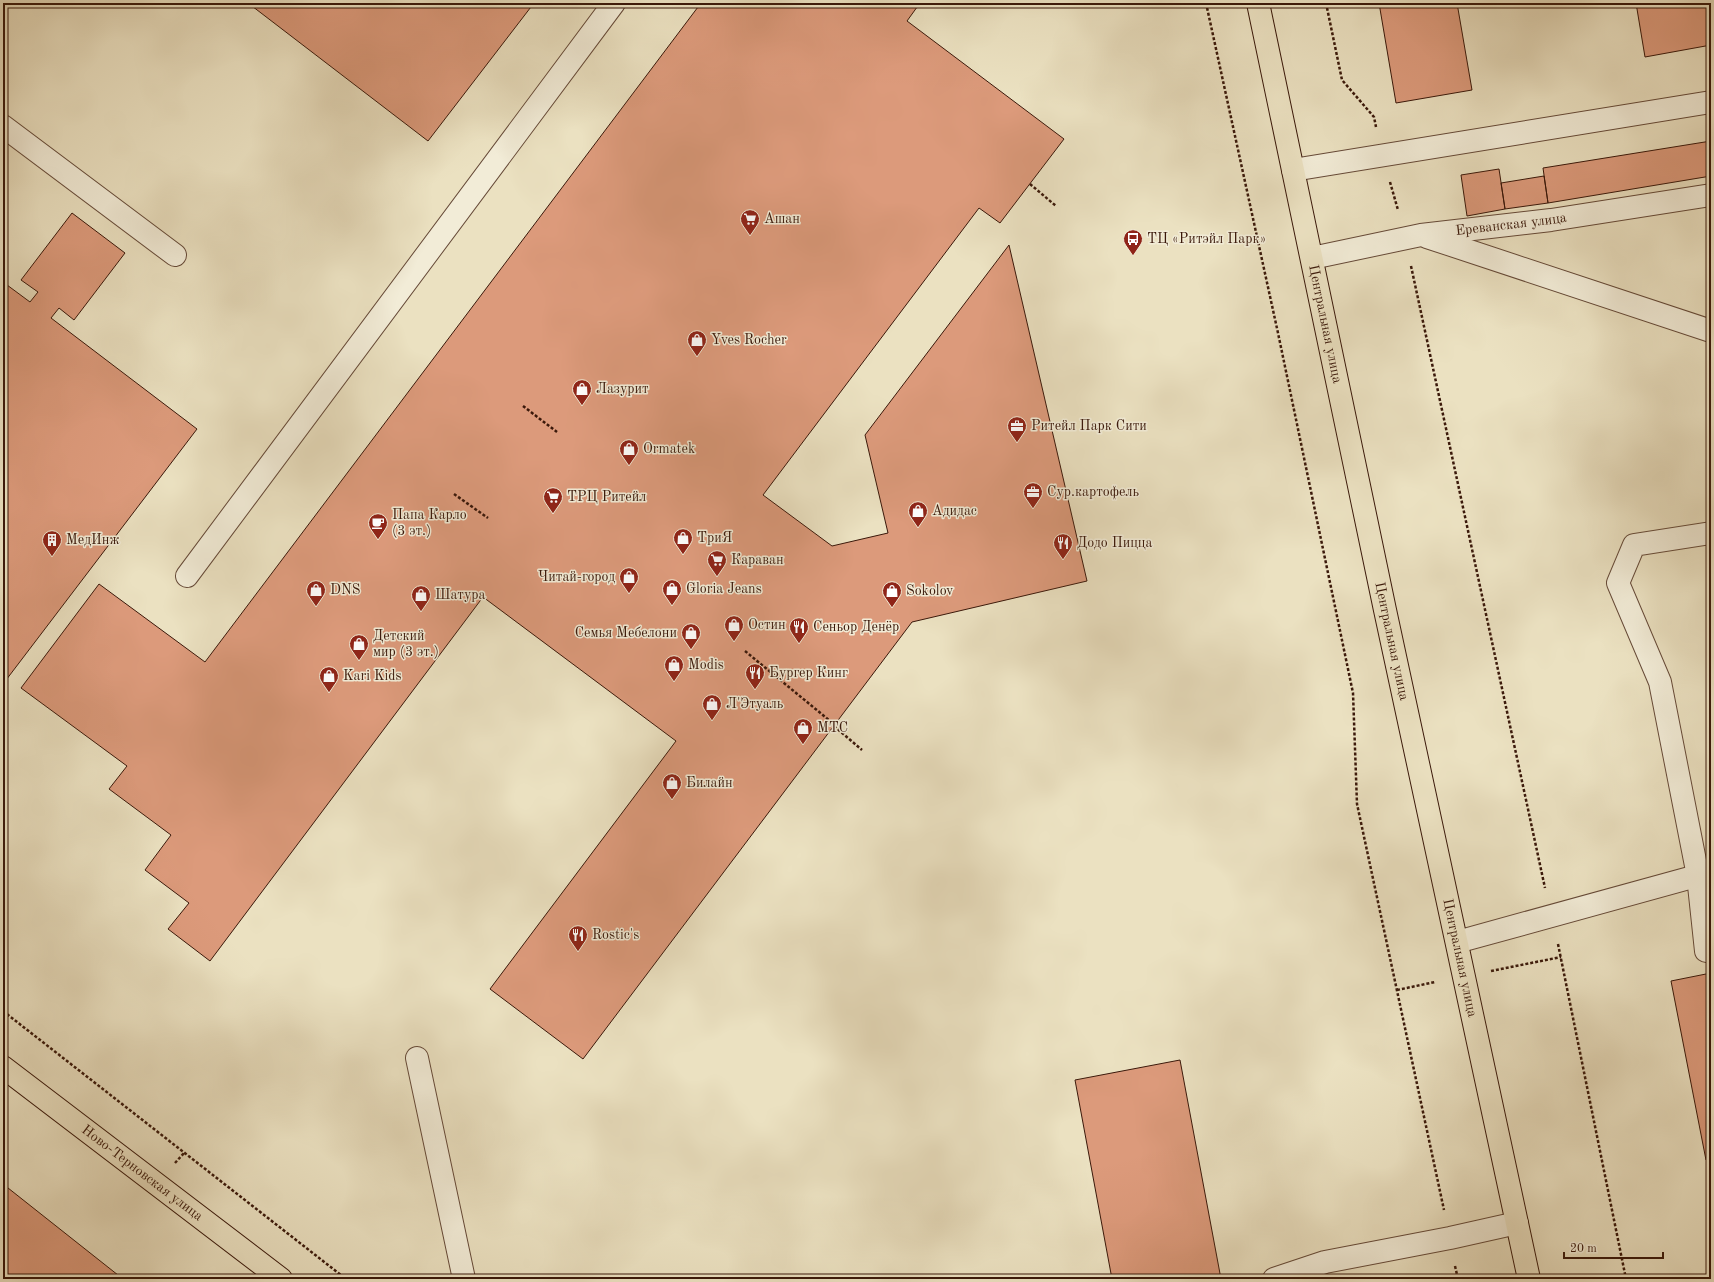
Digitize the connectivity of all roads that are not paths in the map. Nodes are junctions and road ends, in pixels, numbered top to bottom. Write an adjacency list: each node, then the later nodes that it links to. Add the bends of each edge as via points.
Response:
1 (614, 3): 12 (street)
2 (1258, 3): 5 (main road, Центральная улица)
3 (1711, 102): 5 (street)
4 (3, 126): 8 (street)
5 (1293, 170): 9 (main road, Центральная улица)
6 (1711, 195): 7 (street, Ереванская улица, via 1551,220)
7 (1413, 236): 9 (street, Ереванская улица); 10 (street)
8 (175, 255)
9 (1312, 258): 14 (main road, Центральная улица)
10 (1711, 331)
11 (1711, 533): 13 (street, via 1634,545 1618,583 1660,682)
12 (187, 576)
13 (1704, 874): 14 (street); 15 (street, via 1706,951)
14 (1457, 942): 18 (main road, Центральная улица)
15 (1711, 950)
16 (417, 1058): 20 (street)
17 (3, 1067): 19 (main road, Ново-Терновская улица)
18 (1517, 1223): 21 (street, via 1325,1262); 22 (main road, Центральная улица)
19 (281, 1279)
20 (464, 1279)
21 (1274, 1279)
22 (1529, 1279)

